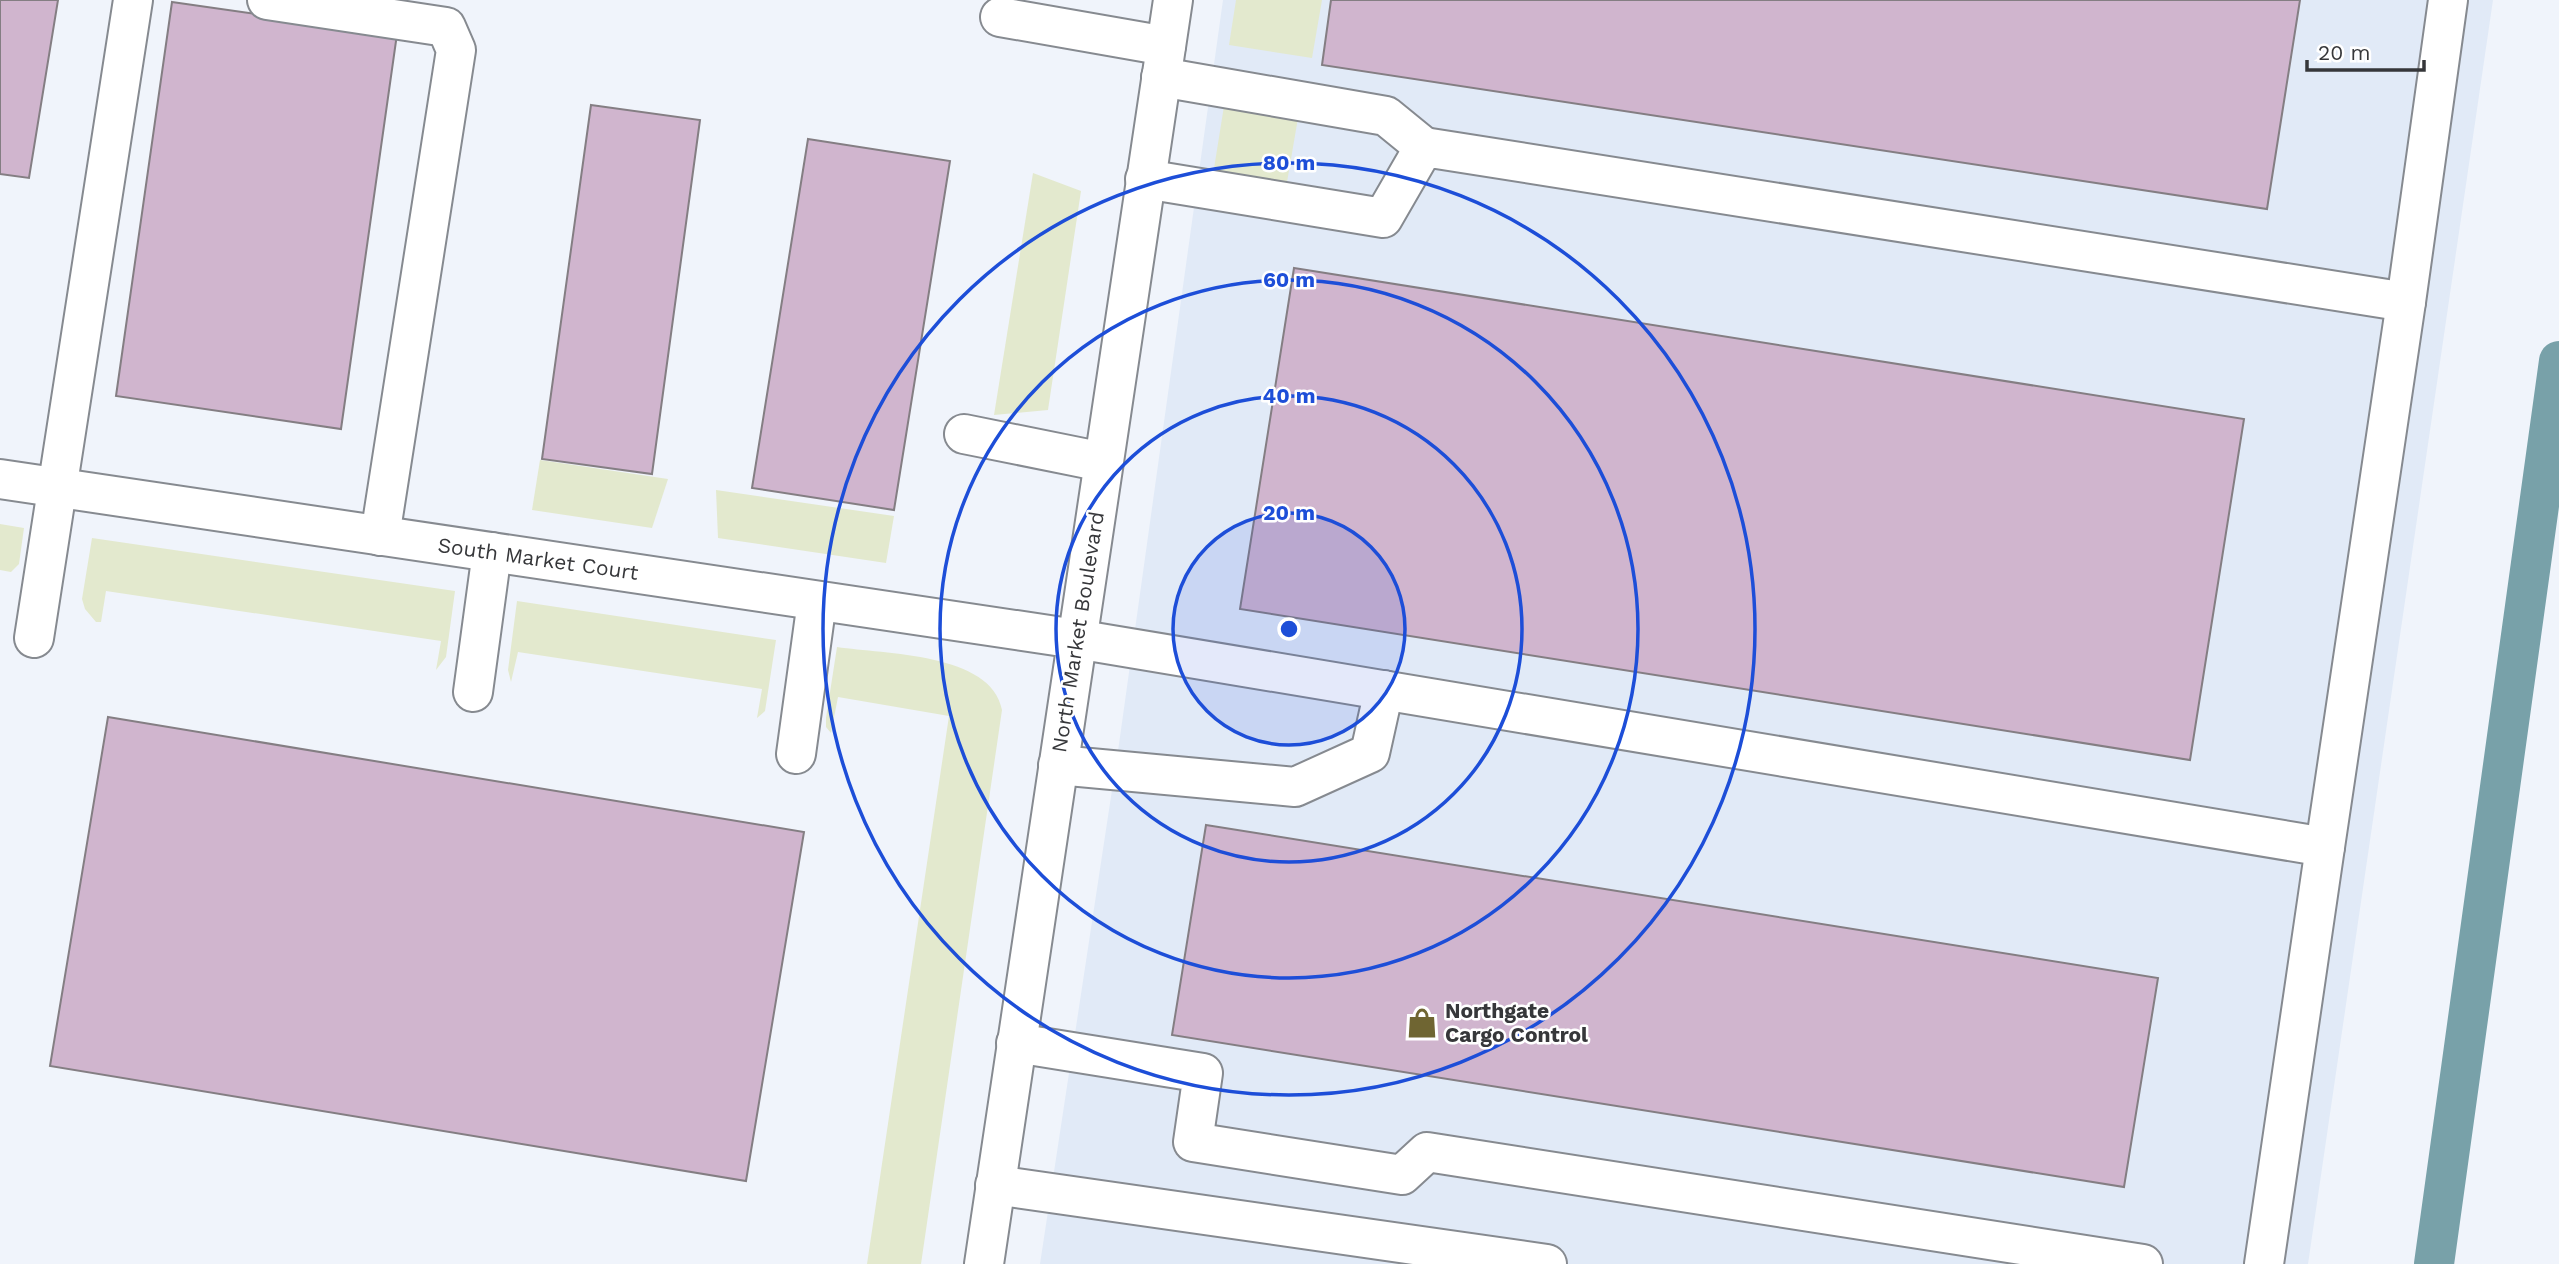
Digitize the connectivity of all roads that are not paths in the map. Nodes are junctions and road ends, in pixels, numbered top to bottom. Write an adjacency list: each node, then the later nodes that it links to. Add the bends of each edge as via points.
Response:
1 (133, 0): 13 (main road)
2 (267, 0): 14 (main road, via 446,27 456,50)
3 (1173, 0): 6 (main road, North Market Boulevard)
4 (2448, 0): 9 (main road)
5 (1000, 17): 6 (main road)
6 (1163, 61): 7 (main road, via 1386,116); 8 (main road, North Market Boulevard)
7 (1424, 147): 8 (main road, via 1383,218); 9 (main road)
8 (1145, 179): 11 (main road, North Market Boulevard)
9 (2406, 302): 23 (main road)
10 (964, 434): 11 (main road)
11 (1103, 462): 18 (main road, North Market Boulevard)
12 (0, 479): 13 (main road, South Market Court)
13 (56, 487): 14 (main road, South Market Court); 17 (main road)
14 (380, 536): 15 (main road, South Market Court)
15 (492, 552): 16 (main road, South Market Court); 20 (main road)
16 (817, 601): 18 (main road, South Market Court); 21 (main road)
17 (34, 638)
18 (1076, 639): 19 (main road, South Market Court); 22 (main road, North Market Boulevard)
19 (1384, 690): 22 (main road, via 1370,753 1295,787); 23 (main road, South Market Court)
20 (473, 692)
21 (796, 754)
22 (1058, 765): 24 (main road, North Market Boulevard)
23 (2325, 847): 29 (main road)
24 (1016, 1043): 25 (main road, North Market Boulevard); 28 (main road, via 1203,1073 1193,1142 1402,1175 1427,1152)
25 (995, 1185): 26 (main road, North Market Boulevard); 27 (main road)
26 (984, 1264)
27 (1547, 1264)
28 (2143, 1264)
29 (2264, 1264)

